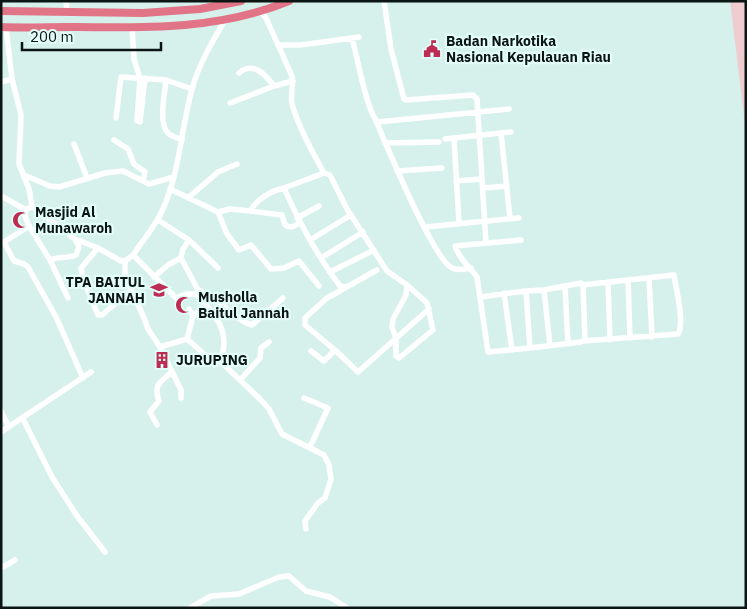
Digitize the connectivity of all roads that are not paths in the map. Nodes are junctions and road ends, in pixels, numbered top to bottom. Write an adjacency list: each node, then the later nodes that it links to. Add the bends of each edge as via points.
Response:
1 (66, 1): 7 (street)
2 (241, 1): 5 (highway)
3 (290, 1): 8 (highway)
4 (384, 1): 29 (street, via 391,48 404,99 473,95 477,99)
5 (230, 3): 7 (highway, via 171,12)
6 (1, 11): 7 (highway)
7 (67, 12)
8 (261, 12): 9 (highway); 14 (street)
9 (225, 20): 11 (highway, via 173,27); 26 (street, via 204,56)
10 (3, 27): 11 (highway); 15 (street)
11 (132, 27): 17 (street)
12 (359, 37): 13 (street)
13 (352, 38): 14 (street); 31 (street)
14 (278, 45): 23 (street)
15 (8, 54): 16 (street); 21 (street)
16 (1, 57)
17 (136, 66): 19 (street); 20 (street)
18 (239, 74): 25 (street, via 249,68 261,71)
19 (128, 77): 20 (street); 30 (street, via 120,79)
20 (142, 78): 20 (street, via 140,122 137,120); 22 (street)
21 (12, 79): 24 (street); 46 (street, via 21,115 19,164)
22 (166, 80): 26 (street); 38 (street, via 162,116 169,134)
23 (293, 81): 25 (street); 45 (street, via 292,103)
24 (1, 82)
25 (274, 86): 27 (street)
26 (192, 89): 38 (street)
27 (230, 103)
28 (509, 109): 29 (street)
29 (478, 113): 31 (street); 34 (street)
30 (116, 118)
31 (376, 121): 40 (street)
32 (511, 132): 33 (street)
33 (501, 133): 34 (street); 52 (street)
34 (479, 135): 35 (street); 49 (street)
35 (454, 138): 36 (street); 51 (street)
36 (446, 139)
37 (114, 140): 50 (street, via 128,149 134,164 144,171)
38 (182, 140): 47 (street)
39 (439, 142): 40 (street)
40 (385, 143): 44 (street)
41 (74, 144): 48 (street)
42 (237, 164): 57 (street, via 218,172)
43 (442, 168): 44 (street)
44 (398, 171): 71 (street)
45 (324, 173): 53 (street); 63 (street, via 332,178)
46 (24, 175): 48 (street, via 58,187); 58 (street)
47 (174, 177): 50 (street, via 151,184); 55 (street)
48 (87, 178): 50 (street, via 123,170)
49 (482, 178): 51 (street); 54 (street)
50 (143, 181)
51 (456, 181): 69 (street)
52 (507, 186): 54 (street); 64 (street)
53 (284, 188): 61 (street, via 254,203); 67 (street)
54 (482, 188): 68 (street)
55 (170, 189): 57 (street); 66 (street)
56 (1, 196): 60 (street)
57 (188, 198): 62 (street)
58 (32, 206): 60 (street); 73 (street)
59 (319, 206): 67 (street)
60 (26, 210): 70 (street)
61 (250, 211): 62 (street); 67 (street, via 282,215 288,227)
62 (218, 212): 96 (street, via 227,234 239,250 251,245 271,269 284,268 299,261)
63 (351, 215): 72 (street); 75 (street)
64 (510, 218): 65 (street); 68 (street)
65 (519, 218)
66 (158, 220): 74 (street); 81 (street)
67 (299, 221): 75 (street)
68 (485, 221): 69 (street); 78 (street)
69 (459, 223): 71 (street)
70 (29, 226): 77 (street); 84 (street)
71 (424, 227): 87 (street, via 439,256 452,268)
72 (363, 232): 80 (street); 83 (street)
73 (75, 239): 79 (street); 84 (street, via 79,247 76,255)
74 (189, 240): 82 (street); 86 (street)
75 (310, 240): 83 (street)
76 (520, 240): 78 (street)
77 (3, 242): 128 (street, via 14,261 28,267 56,317)
78 (486, 243): 87 (street, via 455,246 458,256)
79 (98, 248): 85 (street, via 121,262); 99 (street, via 81,268 98,315)
80 (374, 250): 89 (street); 94 (street, via 387,272)
81 (133, 255): 85 (street); 90 (street)
82 (181, 258): 90 (street); 102 (street)
83 (321, 258): 89 (street)
84 (50, 260): 105 (street)
85 (125, 261): 99 (street, via 124,273)
86 (218, 268)
87 (471, 268): 104 (street, via 477,277)
88 (377, 270): 98 (street)
89 (330, 272): 98 (street, via 340,286)
90 (154, 277): 102 (street, via 176,298)
91 (649, 278): 92 (street); 111 (street); 111 (street, via 674,275 680,317 678,334)
92 (628, 280): 93 (street); 113 (street)
93 (608, 282): 95 (street); 115 (street)
94 (407, 285): 109 (street, via 427,303); 112 (street, via 406,295 393,319)
95 (582, 285): 97 (street); 116 (street, via 586,338)
96 (319, 286)
97 (565, 286): 100 (street); 118 (street)
98 (346, 287): 122 (street, via 327,298 305,318 305,325)
99 (131, 290): 120 (street, via 148,329)
100 (544, 290): 101 (street); 119 (street)
101 (526, 291): 103 (street); 121 (street)
102 (197, 292): 106 (street, via 213,296 252,325); 107 (street)
103 (504, 294): 104 (street); 123 (street)
104 (480, 297): 123 (street, via 488,352)
105 (68, 298)
106 (283, 298)
107 (207, 305): 110 (street); 125 (street, via 222,328 224,350)
108 (189, 309): 110 (street)
109 (429, 309): 112 (street); 112 (street, via 433,330 398,358)
110 (193, 316): 114 (street)
111 (652, 337): 113 (street)
112 (396, 338): 122 (street, via 359,372)
113 (630, 338): 115 (street)
114 (187, 339): 120 (street); 125 (street, via 213,362)
115 (610, 340): 116 (street)
116 (583, 341): 118 (street)
117 (270, 342): 129 (street, via 262,348 260,358)
118 (568, 344): 119 (street)
119 (550, 346): 121 (street)
120 (160, 347): 127 (street)
121 (530, 348): 123 (street)
122 (336, 350): 124 (street, via 324,361)
123 (512, 350)
124 (310, 351)
125 (220, 361): 129 (street)
126 (91, 372): 128 (street)
127 (172, 372): 130 (street, via 182,392); 134 (street, via 156,388 159,402 150,412)
128 (83, 378): 133 (street)
129 (240, 380): 137 (street, via 267,408 282,434)
130 (181, 398)
131 (304, 398): 137 (street, via 328,408)
132 (1, 411): 135 (street)
133 (23, 419): 135 (street); 139 (street, via 76,516)
134 (157, 425)
135 (9, 427): 136 (street)
136 (1, 432)
137 (310, 447): 138 (street, via 324,455 332,474 324,498 305,522)
138 (306, 529)
139 (105, 552)
140 (15, 560): 141 (street)
141 (1, 568)
142 (190, 608): 143 (street, via 211,596 239,594 289,576 306,591 330,597)
143 (347, 608)

